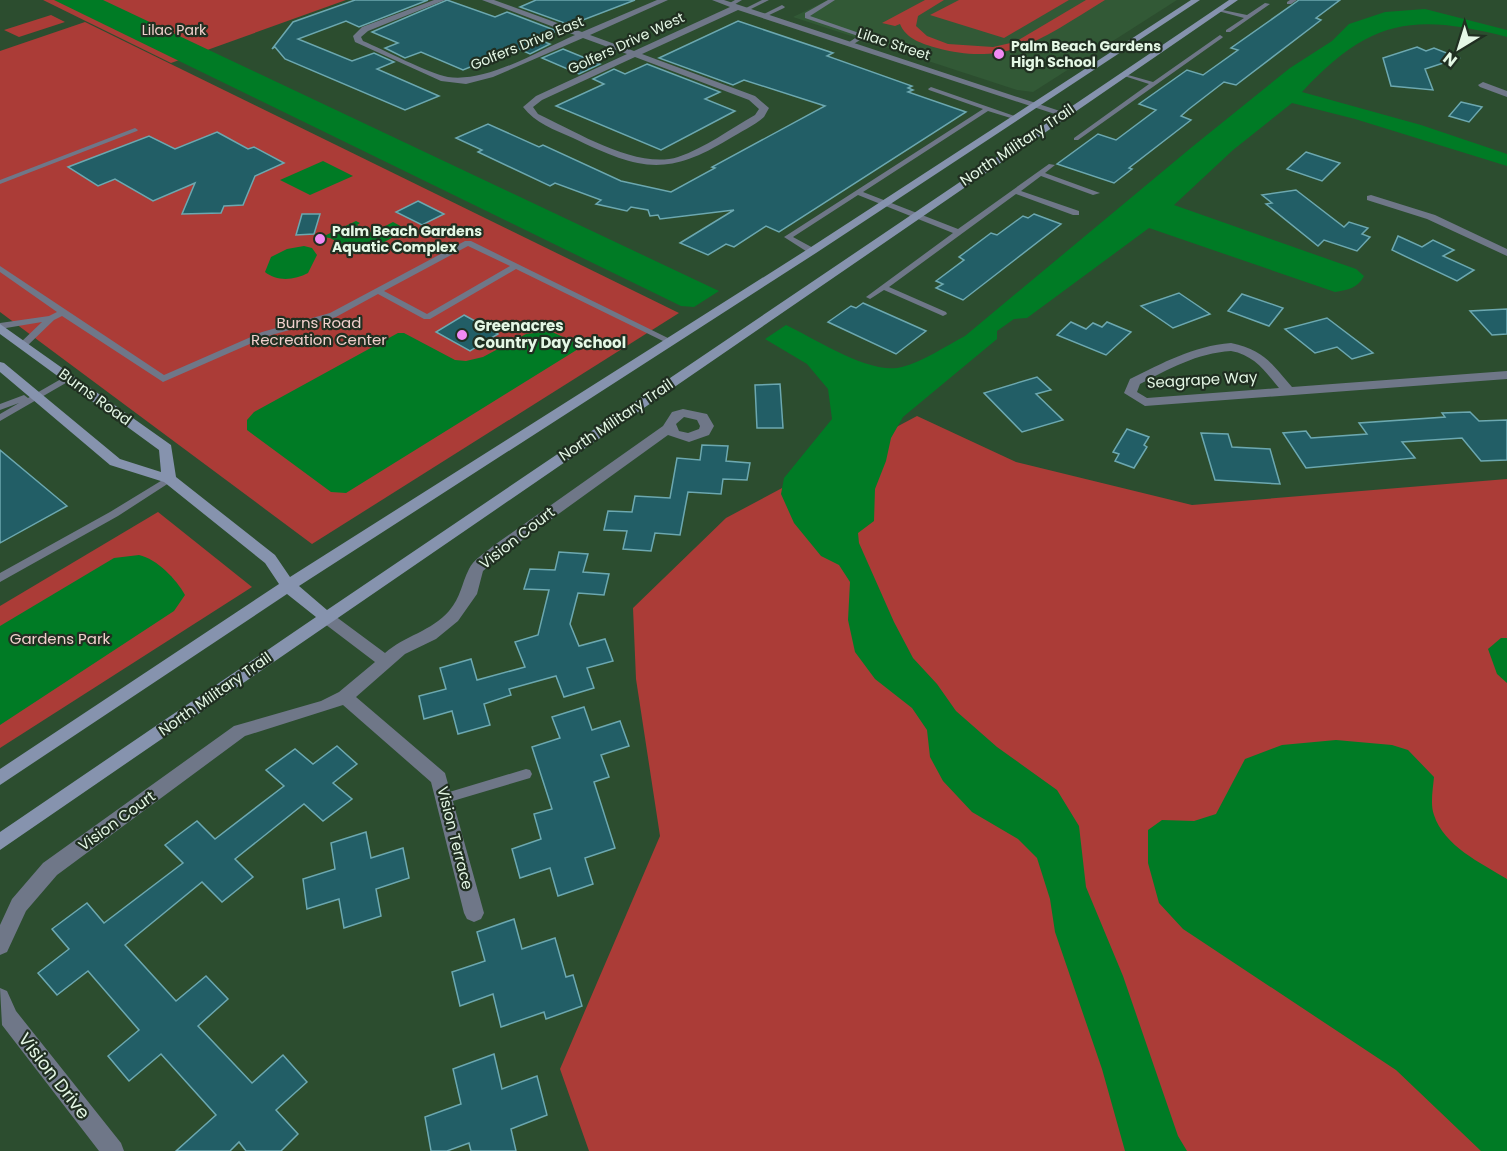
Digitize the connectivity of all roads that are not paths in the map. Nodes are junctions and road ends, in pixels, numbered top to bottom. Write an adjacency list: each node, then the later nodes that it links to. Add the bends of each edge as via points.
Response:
1 (441, 0): 16 (street, Golfers Drive East, via 365,29 357,36 363,44 434,74 466,81 490,75)
2 (486, 0): 16 (street)
3 (664, 0): 16 (street, Golfers Drive East)
4 (716, 0): 10 (street, Lilac Street)
5 (766, 0): 10 (lane)
6 (832, 0): 18 (lane, via 807,17 863,36)
7 (1196, 0): 25 (main road, North Military Trail)
8 (1234, 0): 12 (main road, North Military Trail)
9 (1267, 4): 14 (lane)
10 (738, 5): 13 (street, Lilac Street); 19 (street, Golfers Drive West)
11 (782, 7): 13 (lane)
12 (1220, 9): 14 (lane); 20 (main road, North Military Trail)
13 (763, 16): 18 (street, Lilac Street)
14 (1248, 17): 15 (lane)
15 (1228, 31)
16 (582, 35): 19 (street)
17 (1220, 37): 21 (lane)
18 (850, 44): 25 (street, Lilac Street)
19 (634, 55): 19 (street, Golfers Drive West, via 752,98 761,104 763,113 685,158 655,164 635,160 535,116 528,107 538,98)
20 (1123, 74): 21 (lane); 27 (main road, North Military Trail)
21 (1154, 84): 30 (lane)
22 (1483, 85): 24 (street)
23 (931, 89): 26 (lane)
24 (1507, 94)
25 (1037, 105): 27 (street, Lilac Street); 28 (main road, North Military Trail)
26 (988, 108): 28 (lane); 35 (lane)
27 (1064, 114): 40 (main road, North Military Trail)
28 (1017, 118): 38 (main road, North Military Trail)
29 (135, 130): 33 (lane)
30 (1076, 139)
31 (1051, 165): 32 (lane)
32 (1039, 173): 34 (lane); 36 (lane)
33 (0, 182)
34 (1015, 190): 39 (lane); 41 (lane)
35 (858, 192): 38 (lane); 42 (lane, via 788,237)
36 (1096, 193)
37 (1371, 198): 43 (street, via 1431,217)
38 (884, 204): 40 (lane); 42 (main road, North Military Trail)
39 (1076, 213)
40 (915, 215): 41 (lane); 66 (main road, North Military Trail)
41 (958, 232): 46 (lane)
42 (812, 251): 53 (main road, North Military Trail)
43 (1507, 253)
44 (516, 266): 47 (lane, via 468,243); 47 (lane, via 427,317); 53 (lane)
45 (0, 268): 49 (lane)
46 (883, 287): 48 (lane); 50 (lane)
47 (380, 292): 49 (lane, via 333,315 265,334 163,379)
48 (870, 297)
49 (63, 312): 51 (lane)
50 (943, 314)
51 (51, 318): 52 (lane); 54 (lane)
52 (0, 327): 54 (main road, Burns Road)
53 (670, 341): 65 (main road, North Military Trail)
54 (23, 345): 57 (main road, Burns Road)
55 (0, 366): 59 (main road)
56 (1507, 375): 58 (street, Seagrape Way)
57 (68, 378): 59 (lane); 63 (main road, Burns Road, via 166,448)
58 (1288, 392): 58 (street, Seagrape Way, via 1145,402 1130,393 1134,382 1208,348 1222,346 1259,358)
59 (36, 395): 60 (lane); 61 (lane); 63 (main road, via 116,462)
60 (0, 407)
61 (0, 418)
62 (669, 428): 67 (street, Vision Court, via 498,550 476,569 469,594 453,617)
63 (169, 478): 64 (lane); 65 (main road, via 270,559)
64 (0, 578)
65 (288, 586): 66 (main road); 70 (main road, North Military Trail)
66 (326, 617): 67 (street); 72 (main road, North Military Trail)
67 (385, 661): 68 (street)
68 (345, 697): 71 (street, Vision Terrace, via 428,765 440,778); 74 (street, Vision Court, via 240,731 50,869 19,905)
69 (526, 774): 71 (lane)
70 (0, 778)
71 (446, 798): 73 (street, Vision Terrace)
72 (0, 842)
73 (474, 913)
74 (0, 946)
75 (0, 998): 76 (street, Vision Drive, via 9,1018)
76 (113, 1151)

